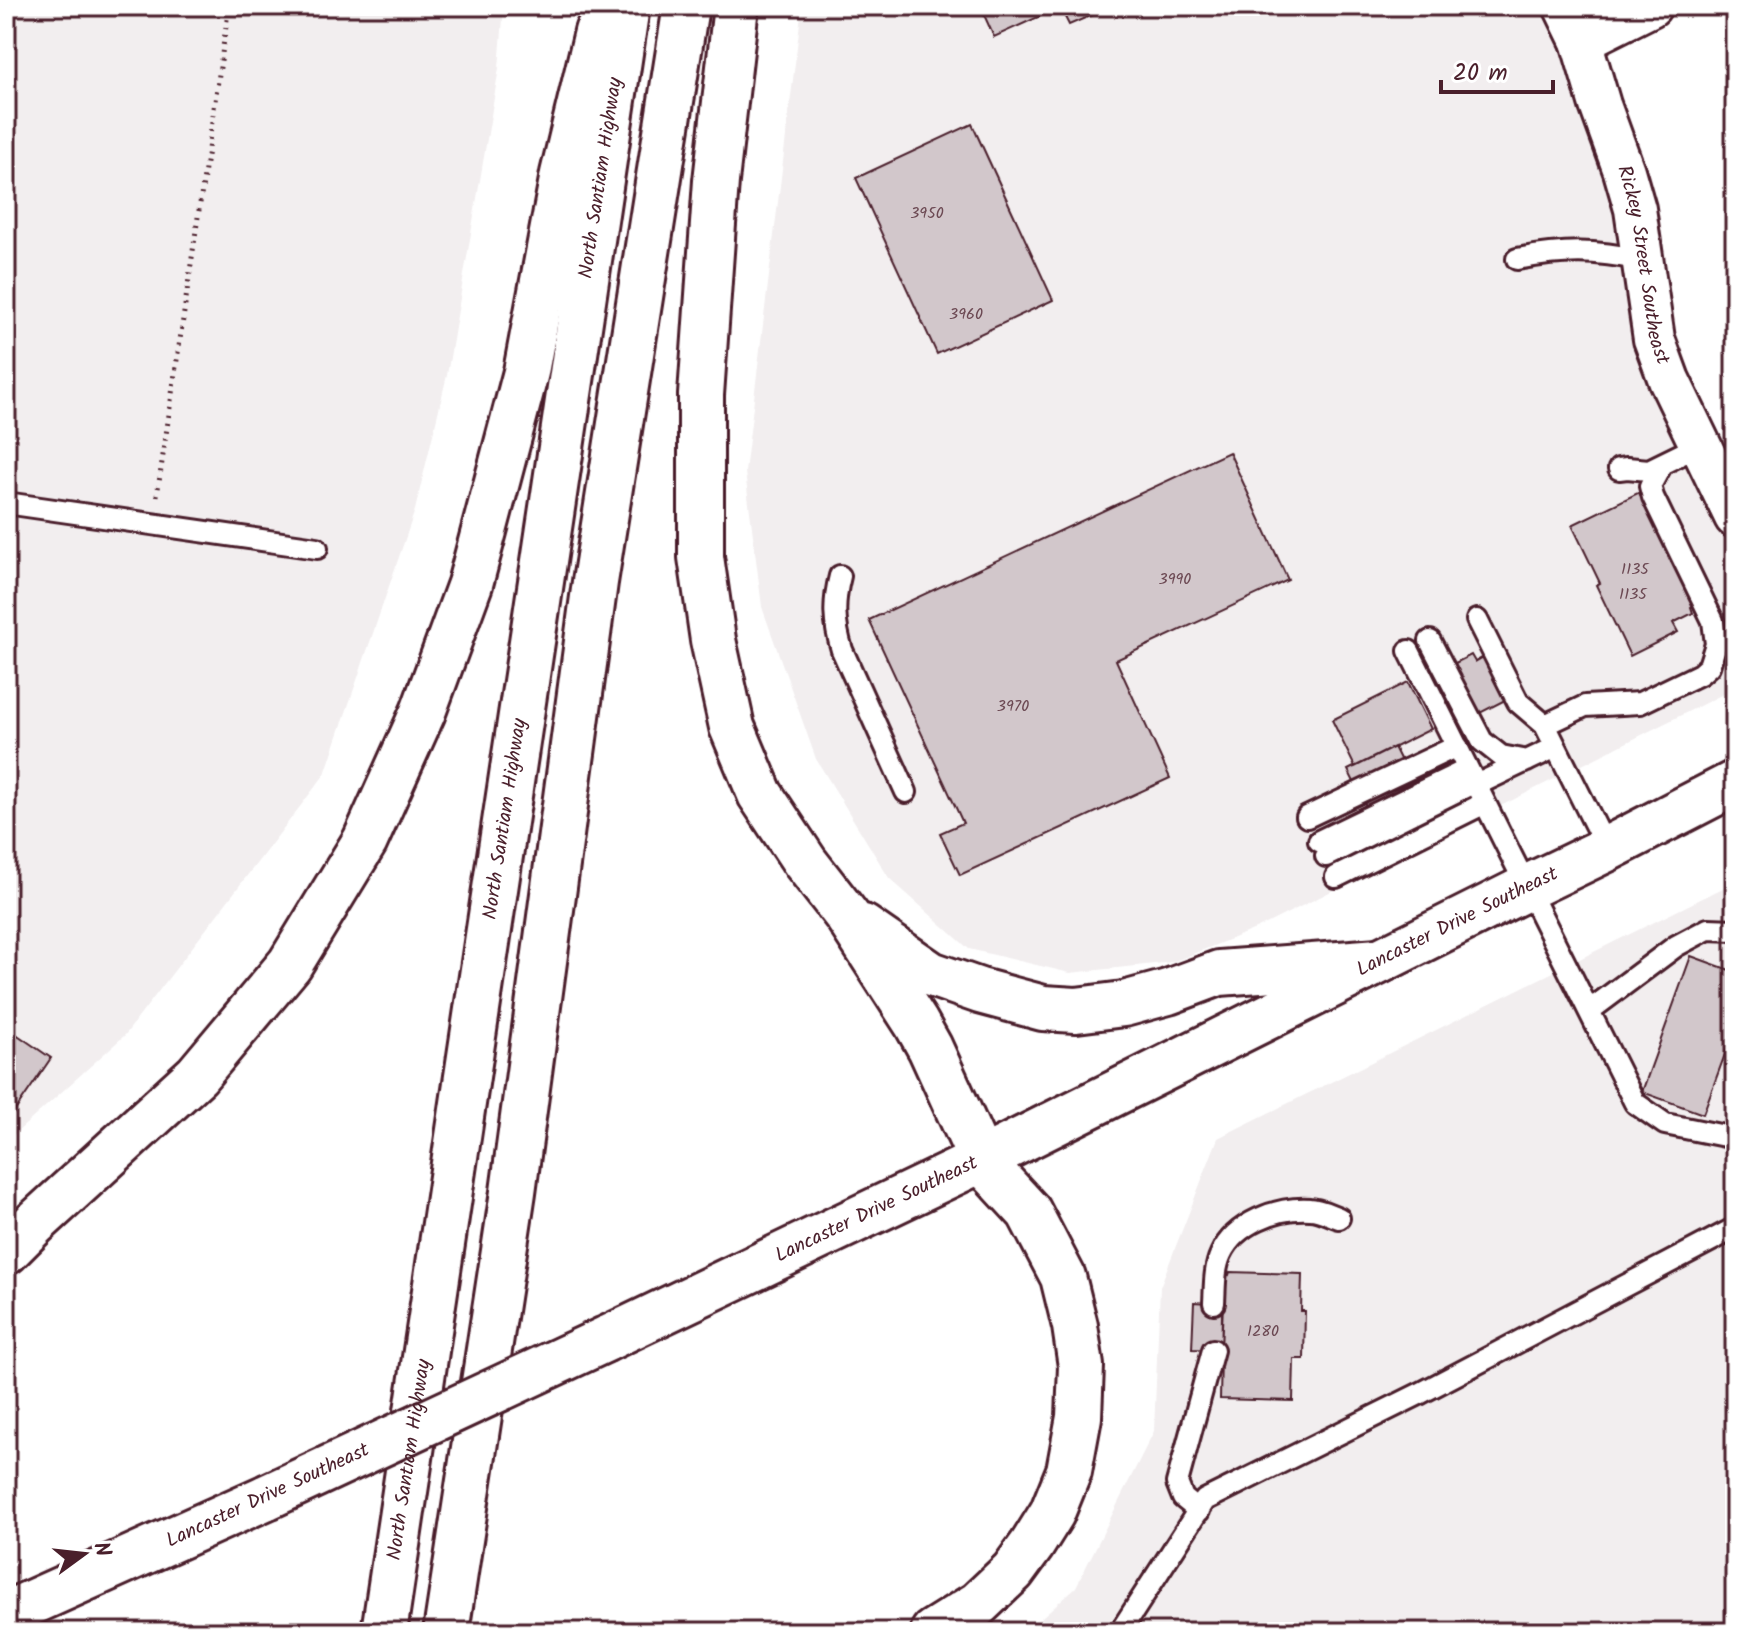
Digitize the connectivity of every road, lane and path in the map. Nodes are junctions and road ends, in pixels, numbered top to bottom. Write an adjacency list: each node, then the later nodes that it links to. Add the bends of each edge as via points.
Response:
1 (229, 6): 16 (path)
2 (603, 6): 42 (main road, via 563,174 526,372 470,584 423,712 365,841 290,964 197,1075)
3 (627, 6): 49 (main road, North Santiam Highway)
4 (686, 6): 50 (main road, via 595,582 513,1192)
5 (736, 6): 34 (main road, via 716,181 701,395 701,557 732,727 760,794)
6 (1564, 6): 8 (street, Rickey Street Southeast)
7 (1651, 6): 8 (street)
8 (1581, 41): 10 (street, Rickey Street Southeast, via 1635,209)
9 (1517, 259): 10 (lane, via 1576,251)
10 (1642, 260): 11 (street, Rickey Street Southeast, via 1654,339)
11 (1700, 445): 12 (lane); 15 (street, Rickey Street Southeast)
12 (1662, 464): 13 (lane, via 1649,470); 22 (lane, via 1650,486 1713,621 1716,644 1709,666 1640,703 1585,706)
13 (1619, 469)
14 (6, 503): 16 (lane)
15 (1735, 517)
16 (153, 524): 17 (lane)
17 (317, 548)
18 (840, 576): 28 (lane, via 834,610 842,650)
19 (1477, 620): 22 (lane, via 1518,702)
20 (1430, 641): 25 (lane, via 1482,741 1501,756)
21 (1409, 651): 23 (lane)
22 (1545, 725): 24 (lane)
23 (1457, 746): 27 (lane); 29 (lane)
24 (1556, 747): 25 (lane); 31 (lane)
25 (1527, 761): 27 (lane)
26 (1735, 783): 31 (main road, Lancaster Drive Southeast)
27 (1476, 785): 30 (lane); 32 (lane); 33 (lane)
28 (906, 792)
29 (1307, 817)
30 (1322, 848)
31 (1607, 849): 33 (main road, Lancaster Drive Southeast)
32 (1336, 877)
33 (1526, 888): 36 (main road, Lancaster Drive Southeast); 37 (lane)
34 (847, 916): 36 (main road, via 931,974 1043,1008 1124,1004 1219,973); 39 (main road, via 923,1035)
35 (1735, 930): 37 (lane, via 1708,929 1676,946)
36 (1379, 961): 39 (main road, Lancaster Drive Southeast)
37 (1589, 1011): 38 (lane, via 1635,1103 1665,1124)
38 (1735, 1138)
39 (981, 1160): 46 (main road, Lancaster Drive Southeast, bridge, via 267,1497); 51 (main road, via 1029,1212 1063,1277 1081,1366 1079,1417 1069,1471 1032,1545 978,1604)
40 (1339, 1218): 43 (lane, via 1312,1209 1282,1211 1254,1221 1220,1256)
41 (1735, 1228): 45 (lane, via 1205,1500)
42 (6, 1252)
43 (1214, 1303)
44 (1213, 1350): 45 (lane, via 1177,1483 1183,1498)
45 (1199, 1511): 52 (lane)
46 (6, 1614)
47 (6, 1621): 48 (main road)
48 (12, 1632)
49 (384, 1632)
50 (446, 1632)
51 (933, 1632)
52 (1120, 1632)

